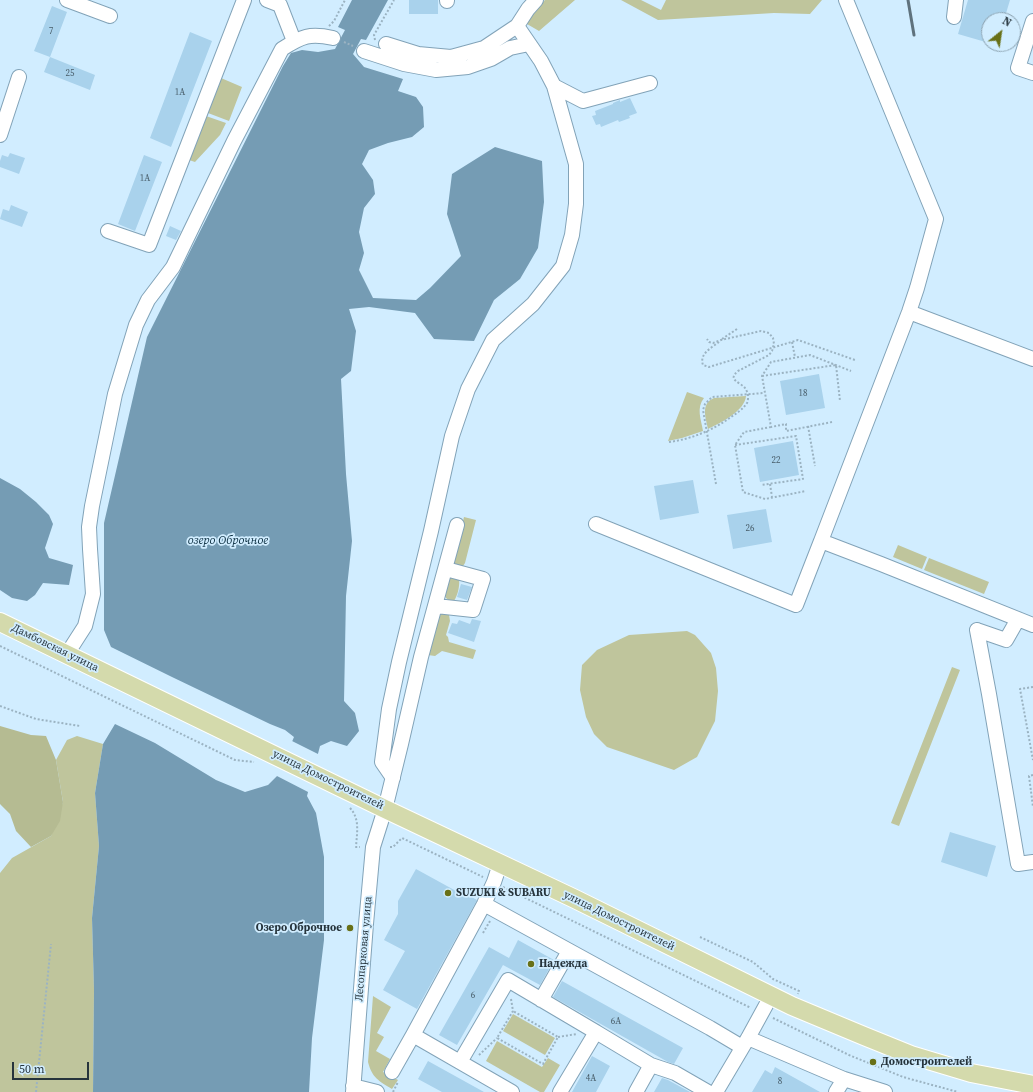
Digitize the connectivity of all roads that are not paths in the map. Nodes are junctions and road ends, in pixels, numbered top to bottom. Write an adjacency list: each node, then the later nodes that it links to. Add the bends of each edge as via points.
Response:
1 (67, 0): 7 (street)
2 (244, 0): 19 (street, via 149,246)
3 (268, 0): 12 (street, via 280,4)
4 (536, 0): 10 (street)
5 (846, 0): 20 (street, via 936,219)
6 (956, 0): 8 (street)
7 (110, 16)
8 (954, 17)
9 (1033, 21): 14 (street, via 1018,68)
10 (516, 26): 13 (street); 13 (street, via 484,48 451,57 370,46 404,64 436,70 468,67 491,59 510,48)
11 (338, 40): 12 (street, via 310,35)
12 (294, 41): 30 (street, via 282,49 173,267 148,300 136,325 116,394 92,506 89,527 93,594 85,626)
13 (529, 44): 17 (street)
14 (1033, 73)
15 (19, 77): 18 (street)
16 (650, 83): 17 (street, via 583,101)
17 (554, 86): 32 (street, via 576,164 576,204 572,236 563,266 533,304 493,340 468,390 452,436 388,709 382,762)
18 (0, 135)
19 (108, 231)
20 (909, 312): 21 (street); 24 (street)
21 (1033, 359)
22 (596, 524): 24 (street, via 796,605)
23 (458, 525): 25 (street, Лесопарковая улица)
24 (821, 541): 27 (street)
25 (446, 569): 26 (street, Лесопарковая улица); 26 (street, via 483,579 473,610)
26 (436, 606): 32 (street, Лесопарковая улица, via 421,657)
27 (1018, 619): 29 (street); 34 (street, via 1006,640 977,630 1018,864)
28 (0, 622): 30 (main road, Дамбовская улица)
29 (1033, 625)
30 (67, 654): 31 (main road, Дамбовская улица)
31 (109, 674): 33 (main road, улица Домостроителей, via 260,755 338,785)
32 (393, 778): 33 (street, Лесопарковая улица)
33 (385, 809): 35 (main road, улица Домостроителей); 48 (street, Лесопарковая улица, via 373,847)
34 (1033, 862)
35 (500, 864): 36 (street); 38 (main road, улица Домостроителей)
36 (484, 904): 37 (street); 41 (street)
37 (569, 951): 39 (street); 42 (street, via 710,1028)
38 (771, 996): 42 (street); 47 (main road, улица Домостроителей, via 911,1055 971,1073)
39 (541, 1000): 40 (street); 43 (street, via 508,980)
40 (596, 1032): 44 (street); 51 (street)
41 (414, 1035): 43 (street); 45 (street)
42 (745, 1043): 46 (street); 54 (street)
43 (465, 1065): 50 (street)
44 (651, 1065): 52 (street); 53 (street, via 675,1073)
45 (392, 1072)
46 (844, 1079): 55 (street); 56 (street)
47 (1033, 1085)
48 (353, 1089): 49 (street)
49 (377, 1092)
50 (512, 1092)
51 (560, 1092)
52 (636, 1092)
53 (708, 1092)
54 (716, 1092)
55 (836, 1092)
56 (885, 1092)

